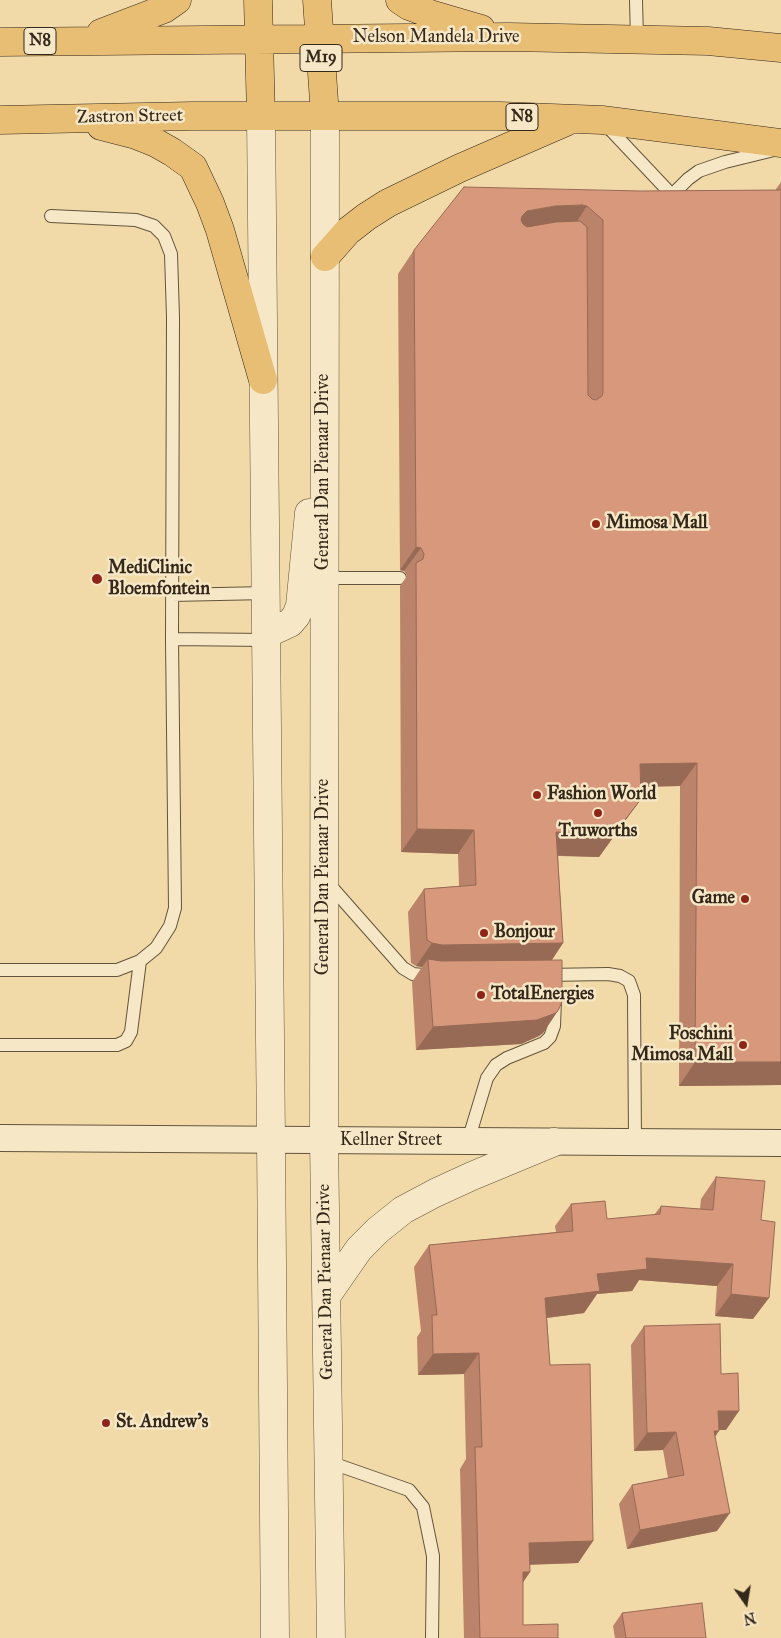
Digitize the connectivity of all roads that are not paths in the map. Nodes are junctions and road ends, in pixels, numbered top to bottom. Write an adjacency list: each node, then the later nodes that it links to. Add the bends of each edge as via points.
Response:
1 (177, 0): 10 (highway, via 164,9)
2 (258, 0): 7 (highway)
3 (317, 0): 8 (highway, M19)
4 (400, 0): 6 (highway, via 433,15)
5 (636, 0): 9 (lane)
6 (509, 37): 8 (highway, Nelson Mandela Drive / N8); 9 (highway, Nelson Mandela Drive / N8)
7 (259, 38): 8 (highway, Nelson Mandela Drive / N8); 10 (highway, Nelson Mandela Drive / N8); 13 (highway)
8 (319, 38): 14 (highway, M19)
9 (637, 39): 12 (highway, Nelson Mandela Drive / N8)
10 (81, 40): 11 (highway, Nelson Mandela Drive / N8)
11 (0, 42)
12 (781, 48)
13 (261, 116): 14 (highway, N8); 15 (highway, Zastron Street / N8); 23 (street)
14 (325, 116): 16 (highway, N8); 22 (street, General Dan Pienaar Drive)
15 (69, 118): 17 (highway, Zastron Street / N8); 23 (highway, via 156,142 193,167 220,230)
16 (572, 119): 18 (highway, N8); 22 (highway, via 388,203 348,231)
17 (0, 120)
18 (602, 120): 19 (highway, N8); 20 (lane, via 672,196 699,171)
19 (781, 143)
20 (781, 148)
21 (52, 216): 28 (lane, via 136,220 154,226 164,236 171,254)
22 (325, 257): 24 (street, General Dan Pienaar Drive)
23 (263, 380): 27 (street)
24 (324, 423): 25 (street, General Dan Pienaar Drive); 29 (street, via 310,499 300,606 290,623)
25 (324, 578): 26 (lane); 31 (street, General Dan Pienaar Drive)
26 (400, 578)
27 (266, 594): 28 (lane); 29 (street)
28 (172, 595): 30 (lane)
29 (266, 637): 30 (lane); 39 (street)
30 (172, 639): 32 (lane, via 174,908 170,926 156,948)
31 (324, 879): 36 (lane, via 403,968 413,974); 40 (street, General Dan Pienaar Drive)
32 (140, 961): 33 (lane, via 117,970); 37 (lane, via 131,1032 126,1041 117,1045)
33 (0, 970)
34 (534, 975): 35 (lane)
35 (554, 975): 41 (lane, via 554,1026 550,1037 544,1044 496,1065 487,1078); 43 (lane, via 608,974 629,981 634,994)
36 (445, 976)
37 (0, 1045)
38 (0, 1138): 39 (street, Kellner Street)
39 (271, 1140): 40 (street, Kellner Street); 47 (street)
40 (324, 1140): 41 (street, Kellner Street); 45 (street, General Dan Pienaar Drive)
41 (468, 1141): 42 (street, Kellner Street)
42 (554, 1142): 43 (street, Kellner Street); 45 (street, via 465,1179 403,1210 360,1249)
43 (634, 1142): 44 (street, Kellner Street)
44 (781, 1143)
45 (327, 1295): 46 (street, General Dan Pienaar Drive)
46 (329, 1462): 48 (street, General Dan Pienaar Drive); 49 (lane, via 409,1490 423,1508 433,1556)
47 (275, 1638)
48 (330, 1638)
49 (432, 1638)

